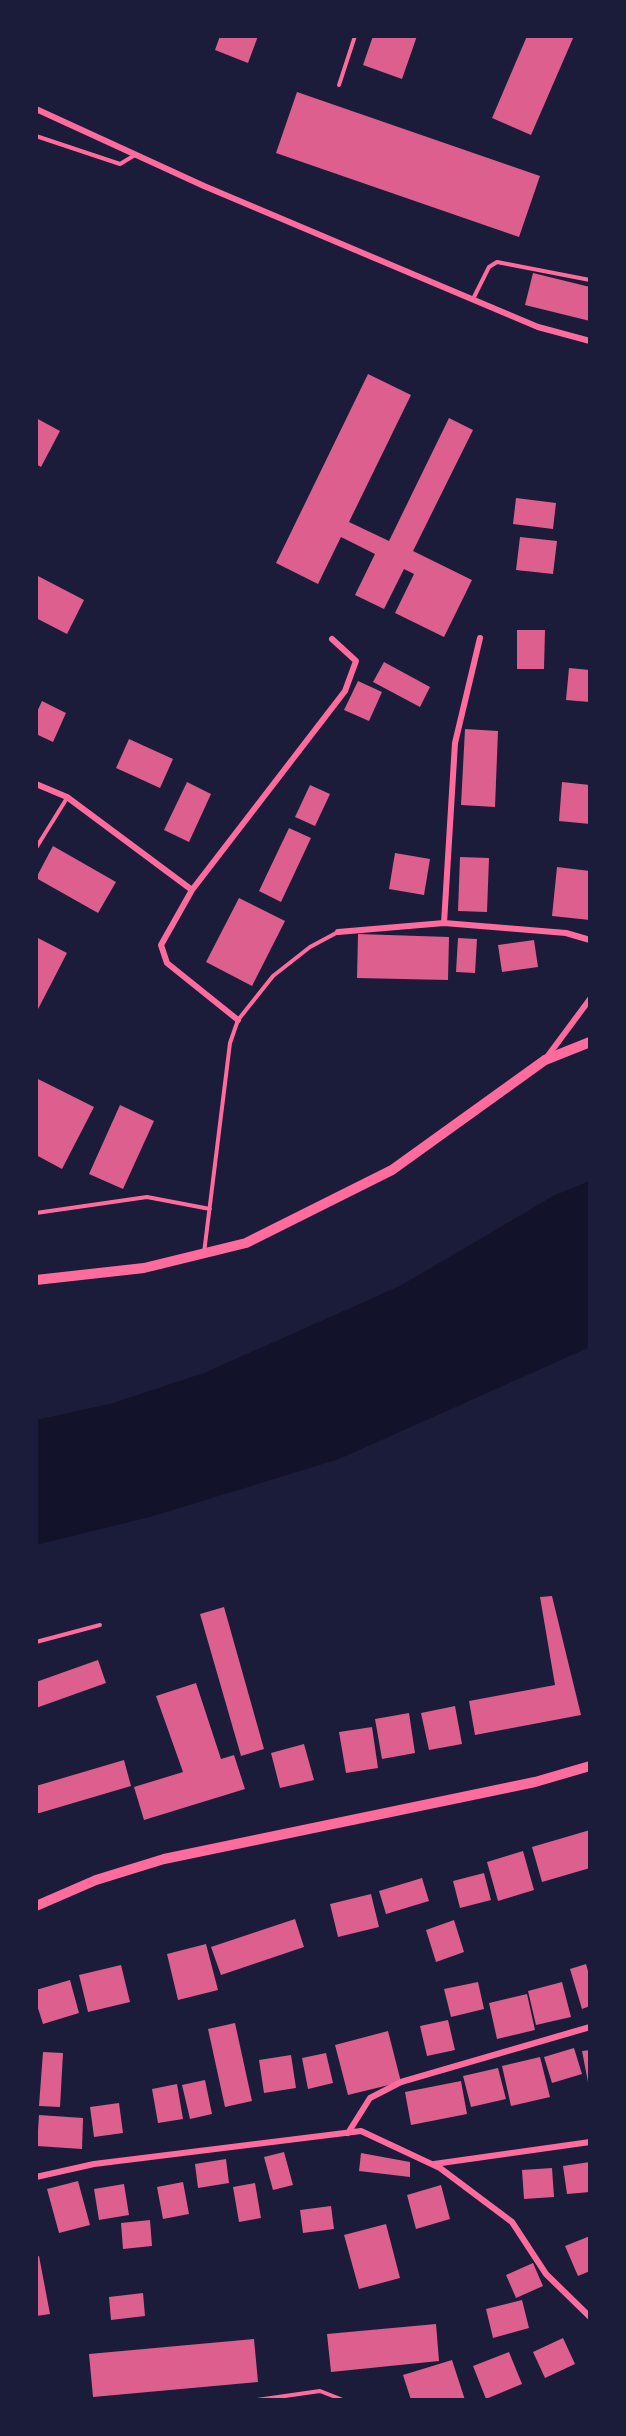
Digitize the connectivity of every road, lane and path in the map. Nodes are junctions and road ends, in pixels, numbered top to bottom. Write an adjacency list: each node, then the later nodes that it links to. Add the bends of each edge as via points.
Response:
1 (355, 36): 2 (lane)
2 (339, 85)
3 (36, 109): 5 (street)
4 (36, 136): 5 (lane, via 120,164)
5 (135, 155): 7 (street)
6 (590, 280): 7 (lane, via 497,262 489,267)
7 (473, 300): 8 (street, via 538,327)
8 (590, 341)
9 (480, 638): 15 (street, via 455,743)
10 (332, 639): 14 (street, via 356,661 345,691)
11 (36, 784): 12 (street)
12 (67, 797): 13 (lane); 14 (street)
13 (36, 848)
14 (192, 890): 19 (street, via 161,945 167,963)
15 (444, 923): 16 (street); 17 (street, via 566,933)
16 (338, 932): 19 (lane, via 310,947 273,976)
17 (590, 940)
18 (590, 999): 21 (street)
19 (238, 1020): 22 (lane, via 230,1043)
20 (590, 1042): 21 (street)
21 (545, 1060): 24 (street, via 392,1170 246,1243)
22 (210, 1209): 23 (lane, via 147,1197); 24 (lane)
23 (36, 1213)
24 (204, 1253): 25 (street, via 144,1268)
25 (36, 1280)
26 (100, 1625): 27 (lane)
27 (36, 1642)
28 (590, 1766): 29 (street, via 535,1782 164,1859 96,1880)
29 (36, 1906)
30 (590, 2027): 31 (street, via 401,2082 370,2098)
31 (348, 2133): 33 (street, via 361,2131); 34 (street, via 94,2164)
32 (590, 2142): 33 (street)
33 (433, 2164): 35 (street, via 512,2222 546,2274)
34 (36, 2177)
35 (590, 2317)
36 (257, 2400): 37 (lane, via 320,2391)
37 (343, 2400)

